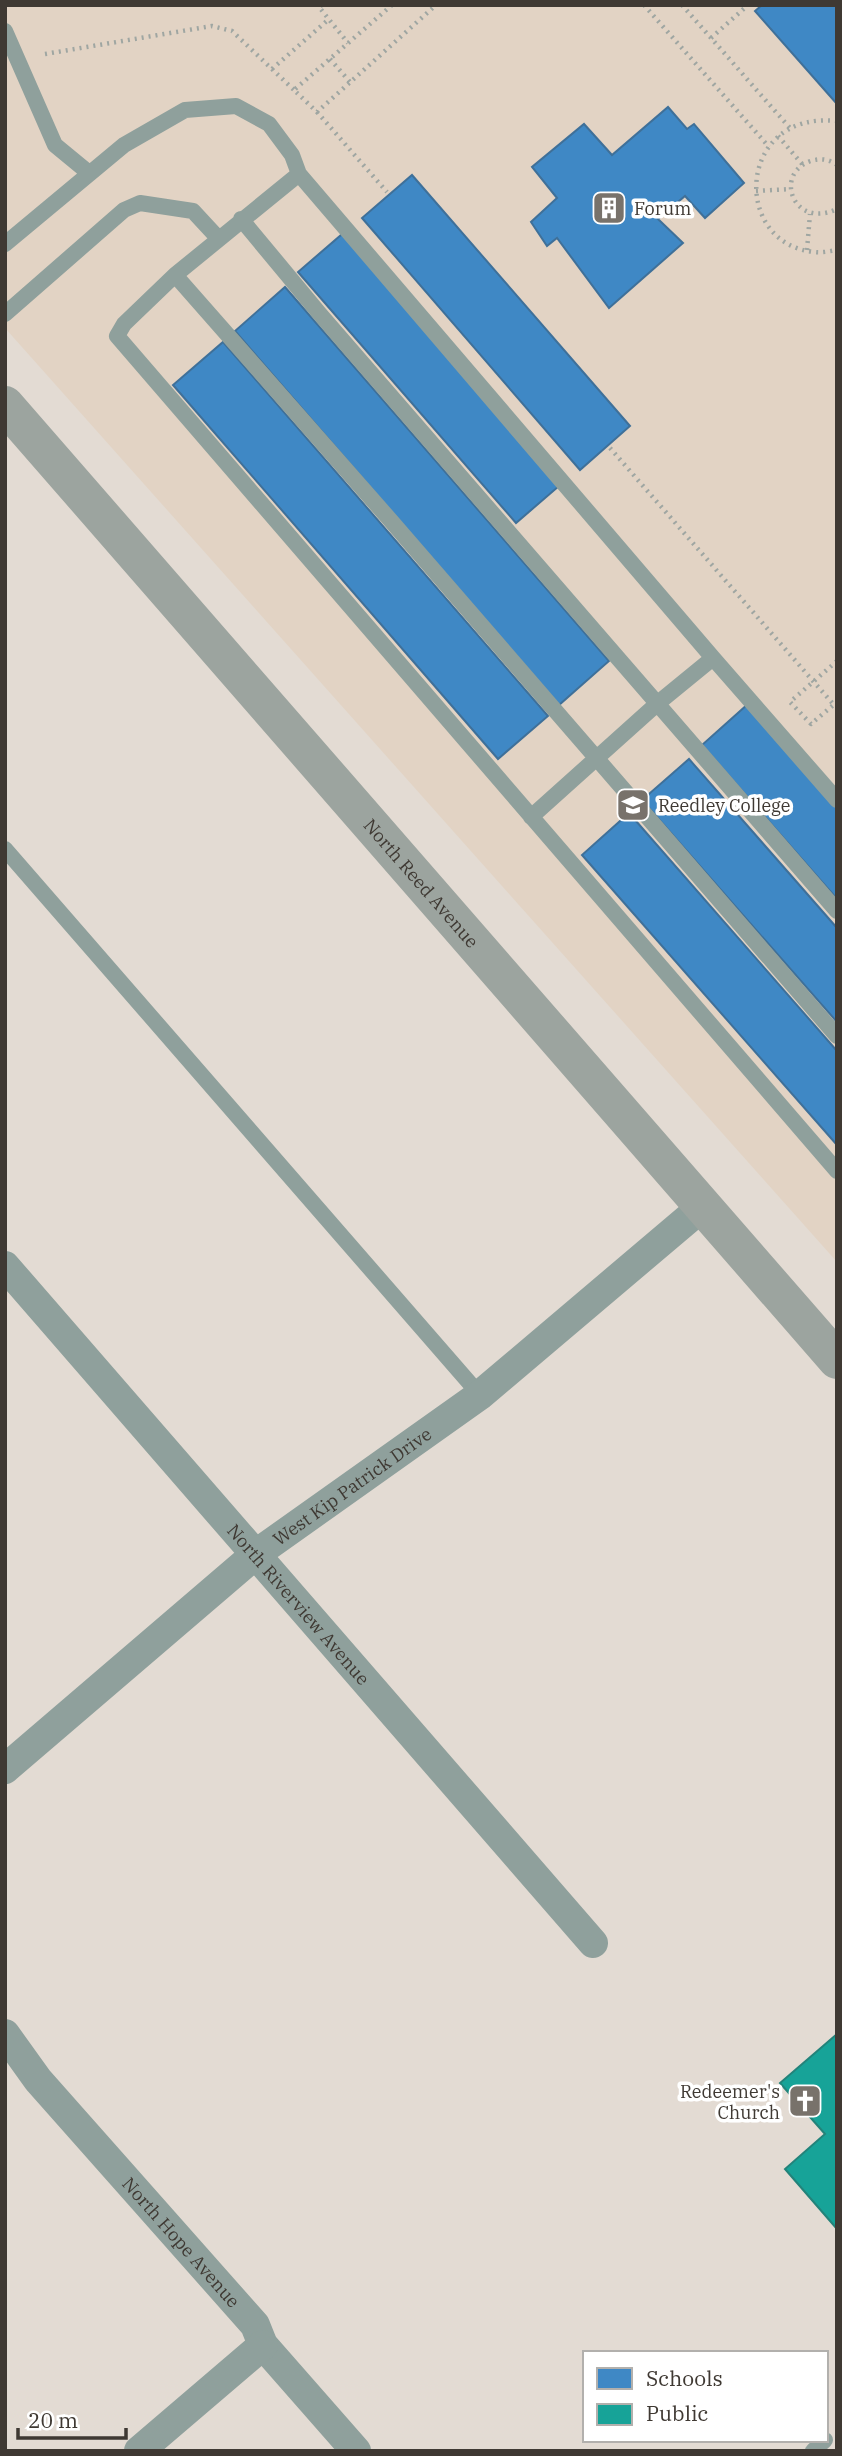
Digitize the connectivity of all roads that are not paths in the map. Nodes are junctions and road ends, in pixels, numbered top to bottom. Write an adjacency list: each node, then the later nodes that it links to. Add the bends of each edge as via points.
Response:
1 (6, 37): 2 (lane, via 55,145)
2 (89, 173): 3 (lane, via 124,145 185,110 236,106 269,124 292,155); 6 (lane)
3 (299, 174): 4 (lane); 10 (lane)
4 (241, 219): 5 (lane); 11 (lane)
5 (218, 238): 7 (lane); 8 (lane, via 193,211 140,203 124,210)
6 (5, 244)
7 (175, 275): 12 (lane); 14 (lane, via 124,324 117,337)
8 (5, 314)
9 (5, 405): 19 (main road, North Reed Avenue)
10 (713, 658): 11 (lane); 13 (lane)
11 (658, 703): 12 (lane); 16 (lane)
12 (596, 759): 14 (lane); 17 (lane)
13 (837, 800)
14 (531, 817): 18 (lane)
15 (5, 849): 22 (lane)
16 (837, 911)
17 (837, 1036)
18 (837, 1171)
19 (702, 1208): 21 (main road, North Reed Avenue); 22 (street, West Kip Patrick Drive)
20 (5, 1266): 23 (street, North Riverview Avenue)
21 (837, 1360)
22 (480, 1395): 23 (street, West Kip Patrick Drive)
23 (256, 1554): 24 (street, West Kip Patrick Drive); 25 (street, North Riverview Avenue)
24 (5, 1769)
25 (593, 1943)
26 (5, 2034): 27 (street, North Hope Avenue, via 38,2080 255,2325)
27 (263, 2345): 28 (street); 29 (street, North Hope Avenue)
28 (139, 2451)
29 (356, 2451)

